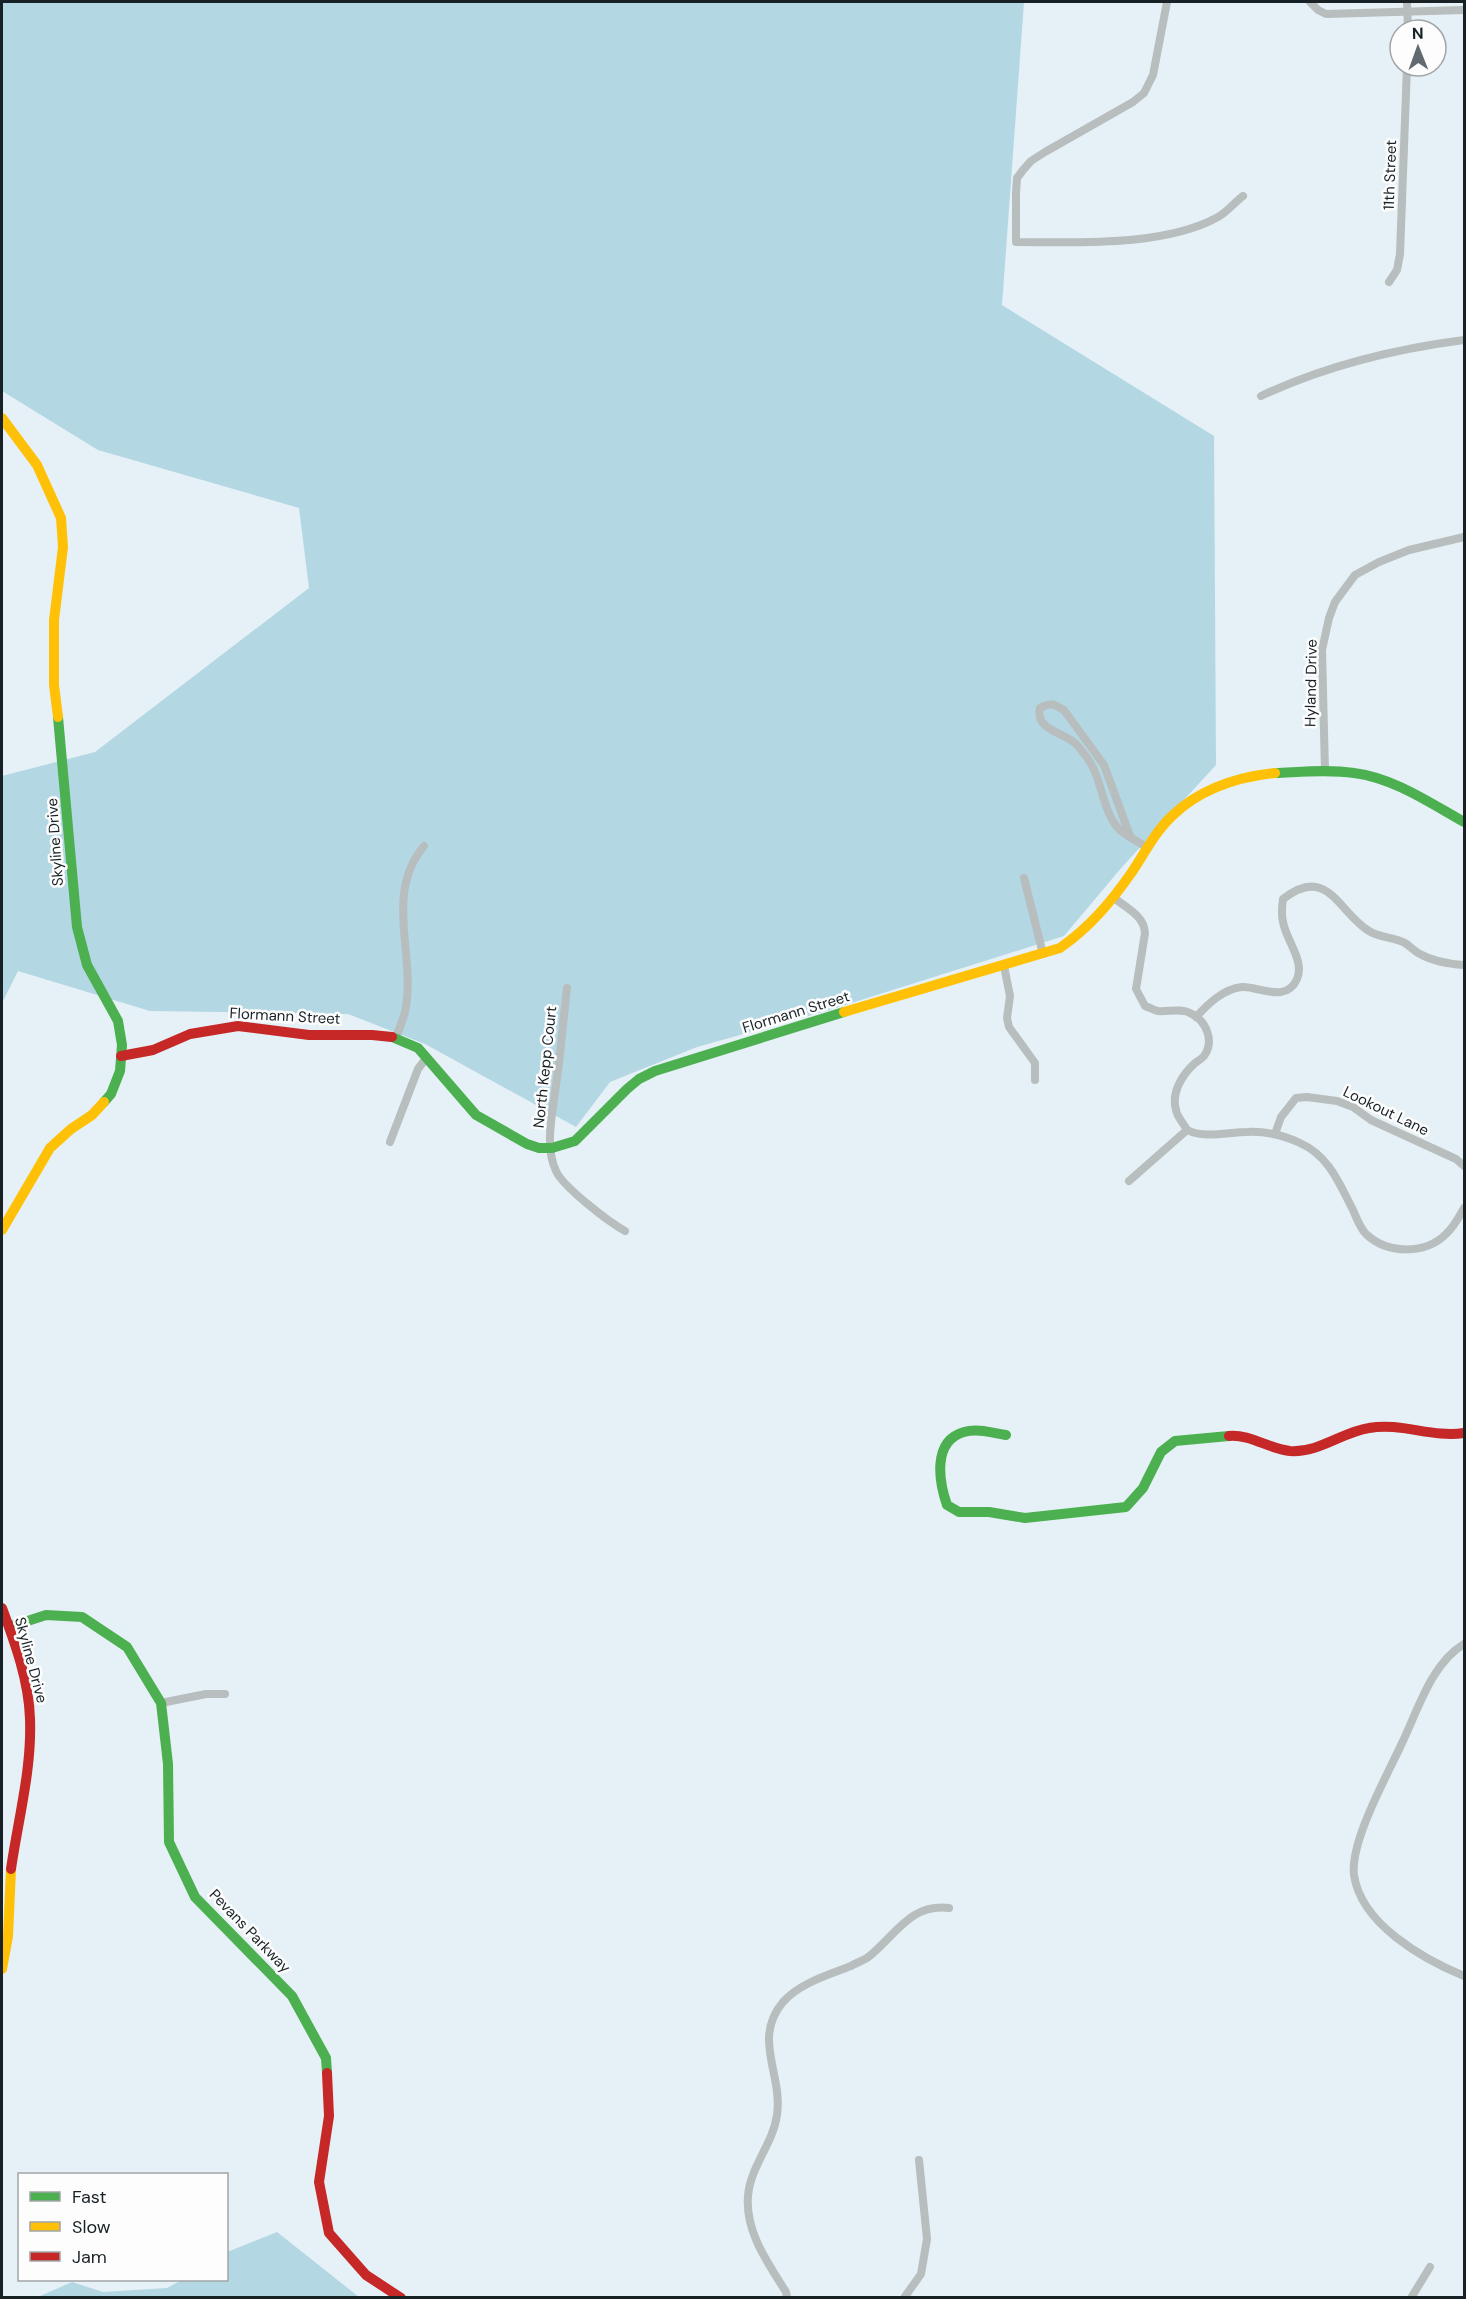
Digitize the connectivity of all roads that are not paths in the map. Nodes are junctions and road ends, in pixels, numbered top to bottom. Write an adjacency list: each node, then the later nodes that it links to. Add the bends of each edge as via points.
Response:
1 (1167, 2): 6 (street, via 1153,75 1144,93 1031,161 1017,178 1016,242 1126,240 1186,229 1218,217)
2 (1310, 2): 3 (street, via 1326,14)
3 (1407, 6): 4 (street)
4 (1464, 10)
5 (1407, 78): 7 (street, 11th Street, via 1400,254 1397,270)
6 (1243, 196)
7 (1389, 282)
8 (1464, 340): 9 (street, via 1364,359 1300,378)
9 (1261, 396)
10 (2, 418): 25 (street, Skyline Drive, via 37,465 61,518 63,547 54,620 54,685 77,927 87,964 118,1021)
11 (1464, 537): 12 (street, Hyland Drive, via 1378,562 1355,575 1335,602 1322,650)
12 (1325, 771): 13 (street, Flormann Street, via 1387,781); 16 (street, Flormann Street, via 1253,774 1208,790 1170,818)
13 (1464, 822)
14 (1130, 836): 14 (street, via 1104,765 1064,710 1055,704 1040,708 1040,721 1076,744 1088,758 1113,820); 16 (street)
15 (424, 846): 24 (street, via 407,872 403,903 405,1011)
16 (1148, 848): 18 (street, Flormann Street)
17 (1024, 878): 19 (street)
18 (1114, 898): 19 (street, Flormann Street, via 1081,935); 23 (street, via 1144,925 1136,989 1145,1006 1157,1011 1189,1012)
19 (1043, 954): 20 (street, Flormann Street)
20 (1004, 966): 27 (street, via 1011,996 1009,1027 1035,1063); 31 (street, Flormann Street, via 900,994 655,1071 627,1089 575,1141)
21 (1464, 966): 23 (street, via 1445,964 1418,954 1403,942 1368,931 1334,895 1323,888 1306,887 1283,898 1283,922 1299,968 1293,985 1277,993 1243,987 1230,990 1208,1003)
22 (567, 988): 31 (street, North Kepp Court, via 550,1119)
23 (1196, 1017): 28 (street, via 1210,1040 1203,1058 1180,1080 1177,1090 1176,1110)
24 (396, 1038): 25 (street, Flormann Street, via 309,1035 238,1026 190,1034 153,1050); 26 (street, Flormann Street)
25 (121, 1056): 35 (street, Skyline Drive, via 111,1094 50,1148)
26 (427, 1057): 30 (street, via 418,1069); 31 (street, Flormann Street, via 476,1115 527,1144)
27 (1035, 1080)
28 (1187, 1130): 29 (street, via 1203,1134); 33 (street)
29 (1275, 1134): 32 (street, Lookout Lane, via 1281,1117 1296,1098 1330,1100 1353,1107 1371,1120); 34 (street, via 1304,1144 1326,1161 1365,1233 1392,1247 1417,1249 1432,1244 1445,1235)
30 (390, 1142)
31 (552, 1148): 36 (street, North Kepp Court, via 556,1172 564,1182)
32 (1464, 1166)
33 (1129, 1181)
34 (1464, 1208)
35 (2, 1230)
36 (625, 1230)
37 (1464, 1433): 38 (street, via 1375,1427 1312,1449 1290,1451 1240,1435 1188,1438 1175,1441 1161,1452 1143,1488 1126,1507 1025,1518 959,1512 947,1505 939,1478 940,1460 948,1444 967,1431)
38 (1006, 1435)
39 (2, 1608): 40 (street, Skyline Drive)
40 (9, 1627): 43 (street, Pevans Parkway, via 46,1615 82,1617 127,1647); 45 (street, Skyline Drive, via 28,1696 30,1720)
41 (1464, 1644): 46 (street, via 1439,1668 1424,1696 1361,1833 1354,1874 1370,1912 1391,1933 1438,1965)
42 (225, 1694): 43 (street)
43 (161, 1703): 49 (street, Pevans Parkway, via 168,1764 169,1842 195,1897 292,1996 326,2058 329,2116 319,2182 329,2234 366,2275)
44 (949, 1908): 50 (street, via 940,1907 906,1919 866,1959 800,1987 784,2001 770,2022 768,2039 778,2095 777,2116 756,2165 748,2196 752,2228 760,2250)
45 (2, 1969)
46 (1464, 1976)
47 (919, 2160): 51 (street, via 927,2239 921,2274)
48 (1430, 2267): 52 (street)
49 (401, 2298)
50 (787, 2298)
51 (904, 2298)
52 (1411, 2298)

